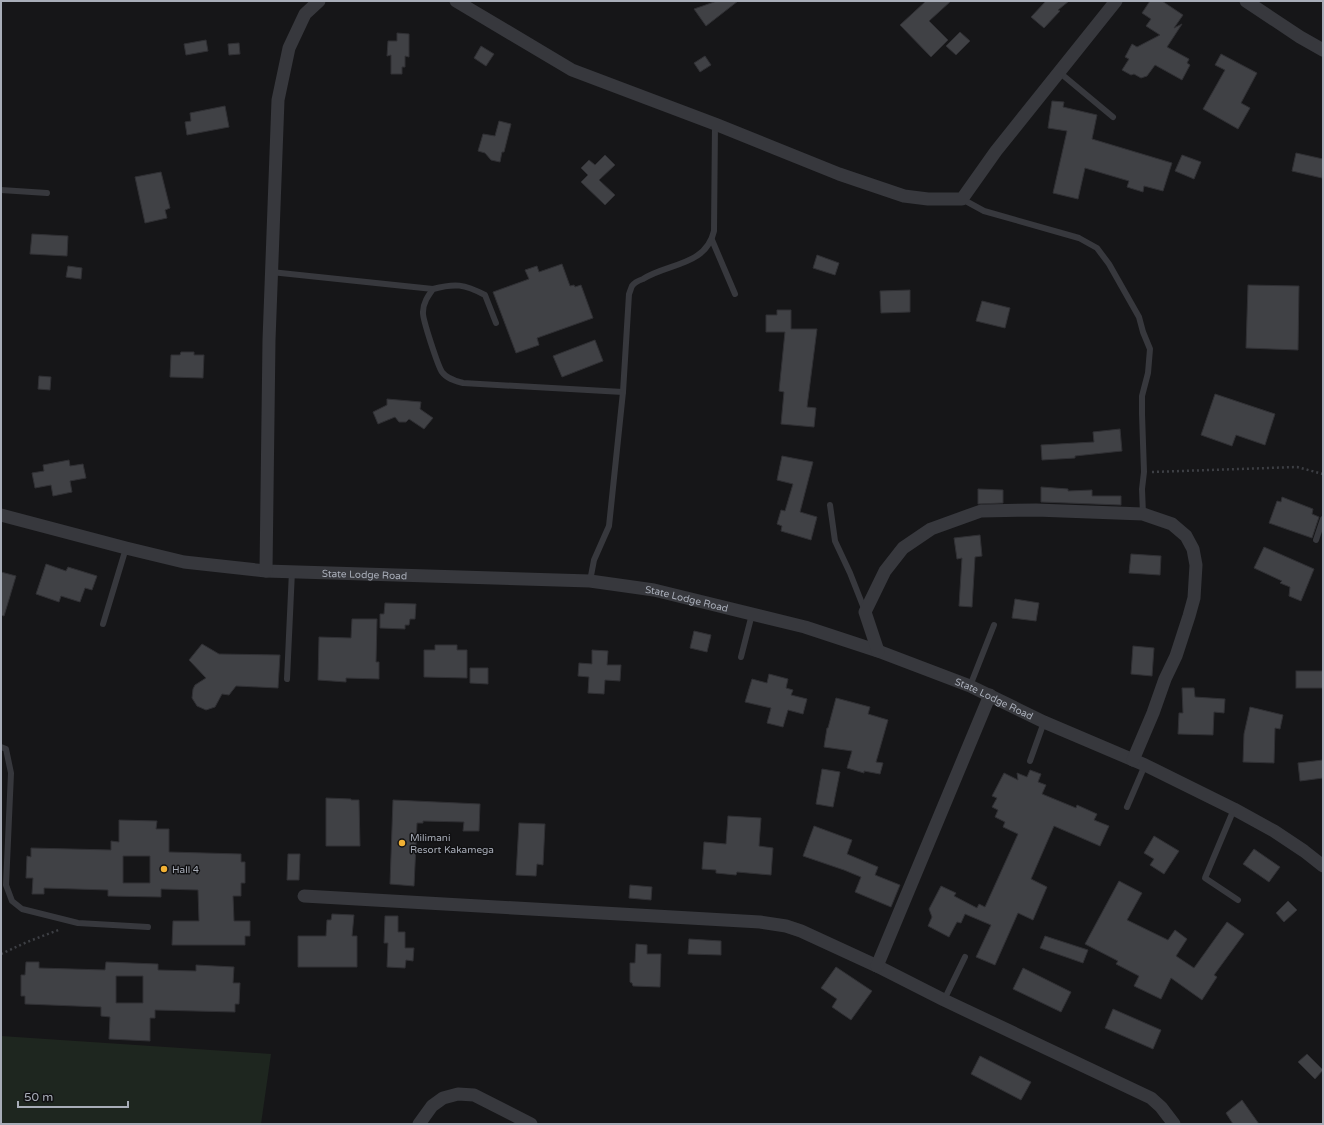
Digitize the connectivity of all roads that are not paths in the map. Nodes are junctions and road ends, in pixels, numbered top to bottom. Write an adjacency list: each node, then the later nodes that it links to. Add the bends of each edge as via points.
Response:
1 (319, 1): 13 (street, via 305,14 289,48 278,100)
2 (456, 1): 8 (street, via 572,70)
3 (1116, 1): 6 (street)
4 (1246, 1): 5 (street)
5 (1323, 50)
6 (1059, 72): 7 (lane); 11 (street, via 996,151)
7 (1113, 117)
8 (715, 124): 11 (street, via 839,174 904,196); 12 (lane)
9 (1, 190): 10 (lane)
10 (47, 193)
11 (962, 199): 19 (lane, via 984,211 1079,238 1098,248 1109,264 1139,317 1150,349 1148,373 1142,396)
12 (712, 240): 15 (lane); 17 (lane, via 697,257 648,275 633,285 629,294)
13 (271, 272): 14 (lane); 24 (street)
14 (433, 289): 16 (lane, via 464,285 476,290 485,295); 17 (lane, via 425,301 422,313 437,362 442,372 451,380 464,383)
15 (735, 294)
16 (496, 323)
17 (623, 392): 26 (lane, via 609,526 594,560)
18 (830, 506): 27 (lane, via 835,541)
19 (1143, 514): 27 (street, via 1036,510 981,511 932,528 903,548 885,571); 39 (street, via 1172,524 1186,536 1193,549 1196,565 1194,598 1189,616 1153,713)
20 (1, 515): 23 (street, State Lodge Road)
21 (1323, 519): 22 (lane)
22 (1316, 540)
23 (126, 548): 24 (street, State Lodge Road, via 184,562); 29 (lane)
24 (266, 571): 25 (street, State Lodge Road)
25 (292, 571): 26 (street, State Lodge Road); 33 (lane)
26 (590, 581): 28 (street, State Lodge Road, via 654,590)
27 (866, 612): 31 (street)
28 (752, 614): 31 (street, State Lodge Road, via 805,627); 32 (lane)
29 (103, 624)
30 (994, 625): 34 (lane)
31 (878, 651): 34 (street, State Lodge Road)
32 (741, 657)
33 (287, 679)
34 (970, 686): 35 (street, State Lodge Road)
35 (990, 696): 36 (street, State Lodge Road); 47 (street)
36 (1044, 722): 38 (lane); 39 (street, State Lodge Road)
37 (1, 747): 45 (lane, via 6,749 11,773 6,884 12,901 22,909 78,923)
38 (1030, 761)
39 (1139, 762): 40 (lane); 41 (street, State Lodge Road)
40 (1127, 807)
41 (1234, 809): 42 (street, State Lodge Road, via 1274,831); 44 (lane, via 1204,878)
42 (1323, 866)
43 (304, 896): 47 (street, via 760,922 801,930)
44 (1238, 900)
45 (148, 927)
46 (965, 957): 48 (lane)
47 (876, 966): 48 (street)
48 (944, 1000): 51 (street, via 1151,1098)
49 (419, 1124): 50 (street, via 432,1106 443,1098 458,1094 474,1095)
50 (531, 1124)
51 (1174, 1124)

